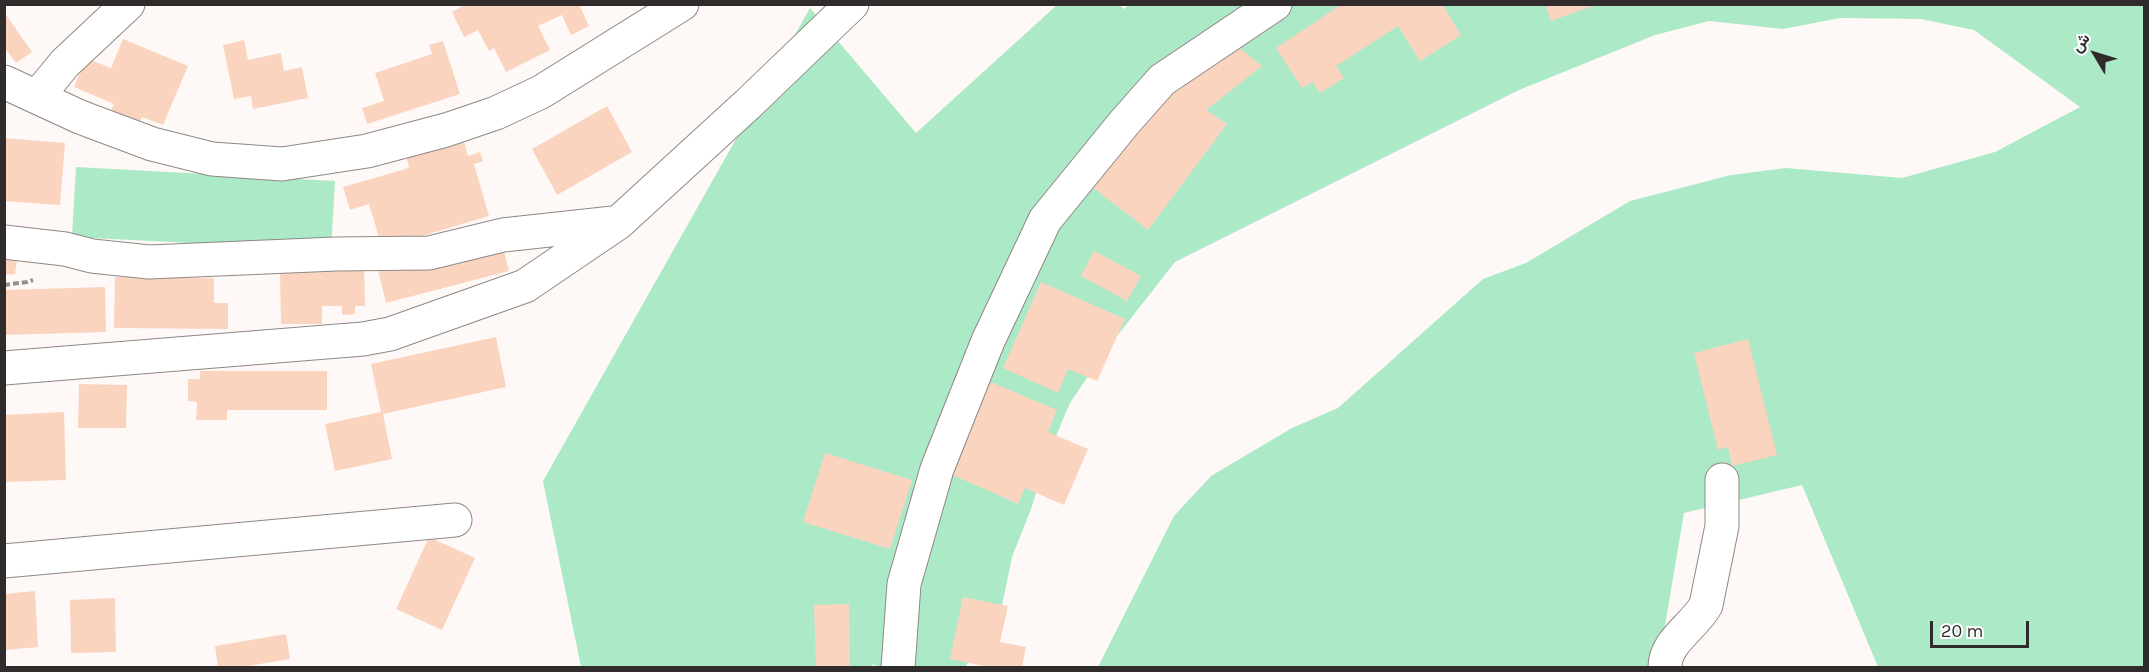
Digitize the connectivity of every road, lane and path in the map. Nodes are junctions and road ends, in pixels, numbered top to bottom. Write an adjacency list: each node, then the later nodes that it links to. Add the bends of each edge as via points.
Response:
1 (128, 4): 6 (street, via 65,63)
2 (682, 4): 6 (street, via 541,92 496,113 367,151 282,164 212,159 152,144)
3 (852, 4): 7 (street)
4 (1275, 4): 13 (street, via 1162,80 1045,220 988,341 937,469 904,584)
5 (4, 82): 6 (street)
6 (37, 97)
7 (618, 223): 8 (street, via 503,235 429,253 149,262); 9 (street, via 525,286 390,334)
8 (4, 242)
9 (4, 368)
10 (1722, 480): 14 (street, via 1722,526 1706,605 1701,616 1669,650)
11 (455, 520): 12 (street)
12 (4, 561)
13 (898, 668)
14 (1665, 668)

